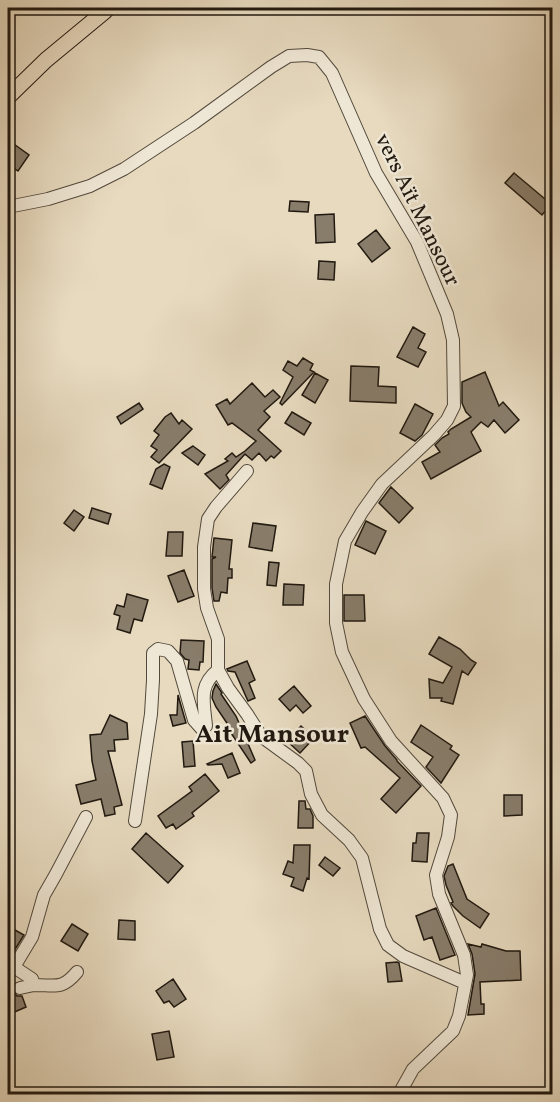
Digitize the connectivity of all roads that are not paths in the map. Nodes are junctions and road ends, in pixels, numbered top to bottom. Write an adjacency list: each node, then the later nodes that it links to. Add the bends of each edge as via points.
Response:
1 (108, 8): 2 (main road)
2 (8, 97)
3 (8, 207): 10 (street, vers Aït Mansour, via 90,186 124,169 289,56 319,57 332,74 376,173 417,242 447,314 453,340 454,406 434,435 382,484 345,541 336,584 336,623 342,652 364,699 391,741 443,798 451,815 436,875 439,894 464,955)
4 (247, 471): 5 (street, via 208,519 204,589 218,639)
5 (218, 669): 7 (street, via 206,683 206,726 202,729 194,720 177,661 168,651 158,649 153,653 151,714); 10 (street, via 261,736 306,771 311,794 322,815 362,858 380,929 388,945 403,956)
6 (86, 817): 8 (street, via 44,895 32,937)
7 (135, 821)
8 (11, 969): 11 (street, via 32,979)
9 (77, 972): 11 (street, via 64,985)
10 (465, 983): 13 (street, vers Aït Mansour, via 453,1031 413,1069)
11 (34, 985): 12 (street)
12 (20, 988)
13 (399, 1095)

